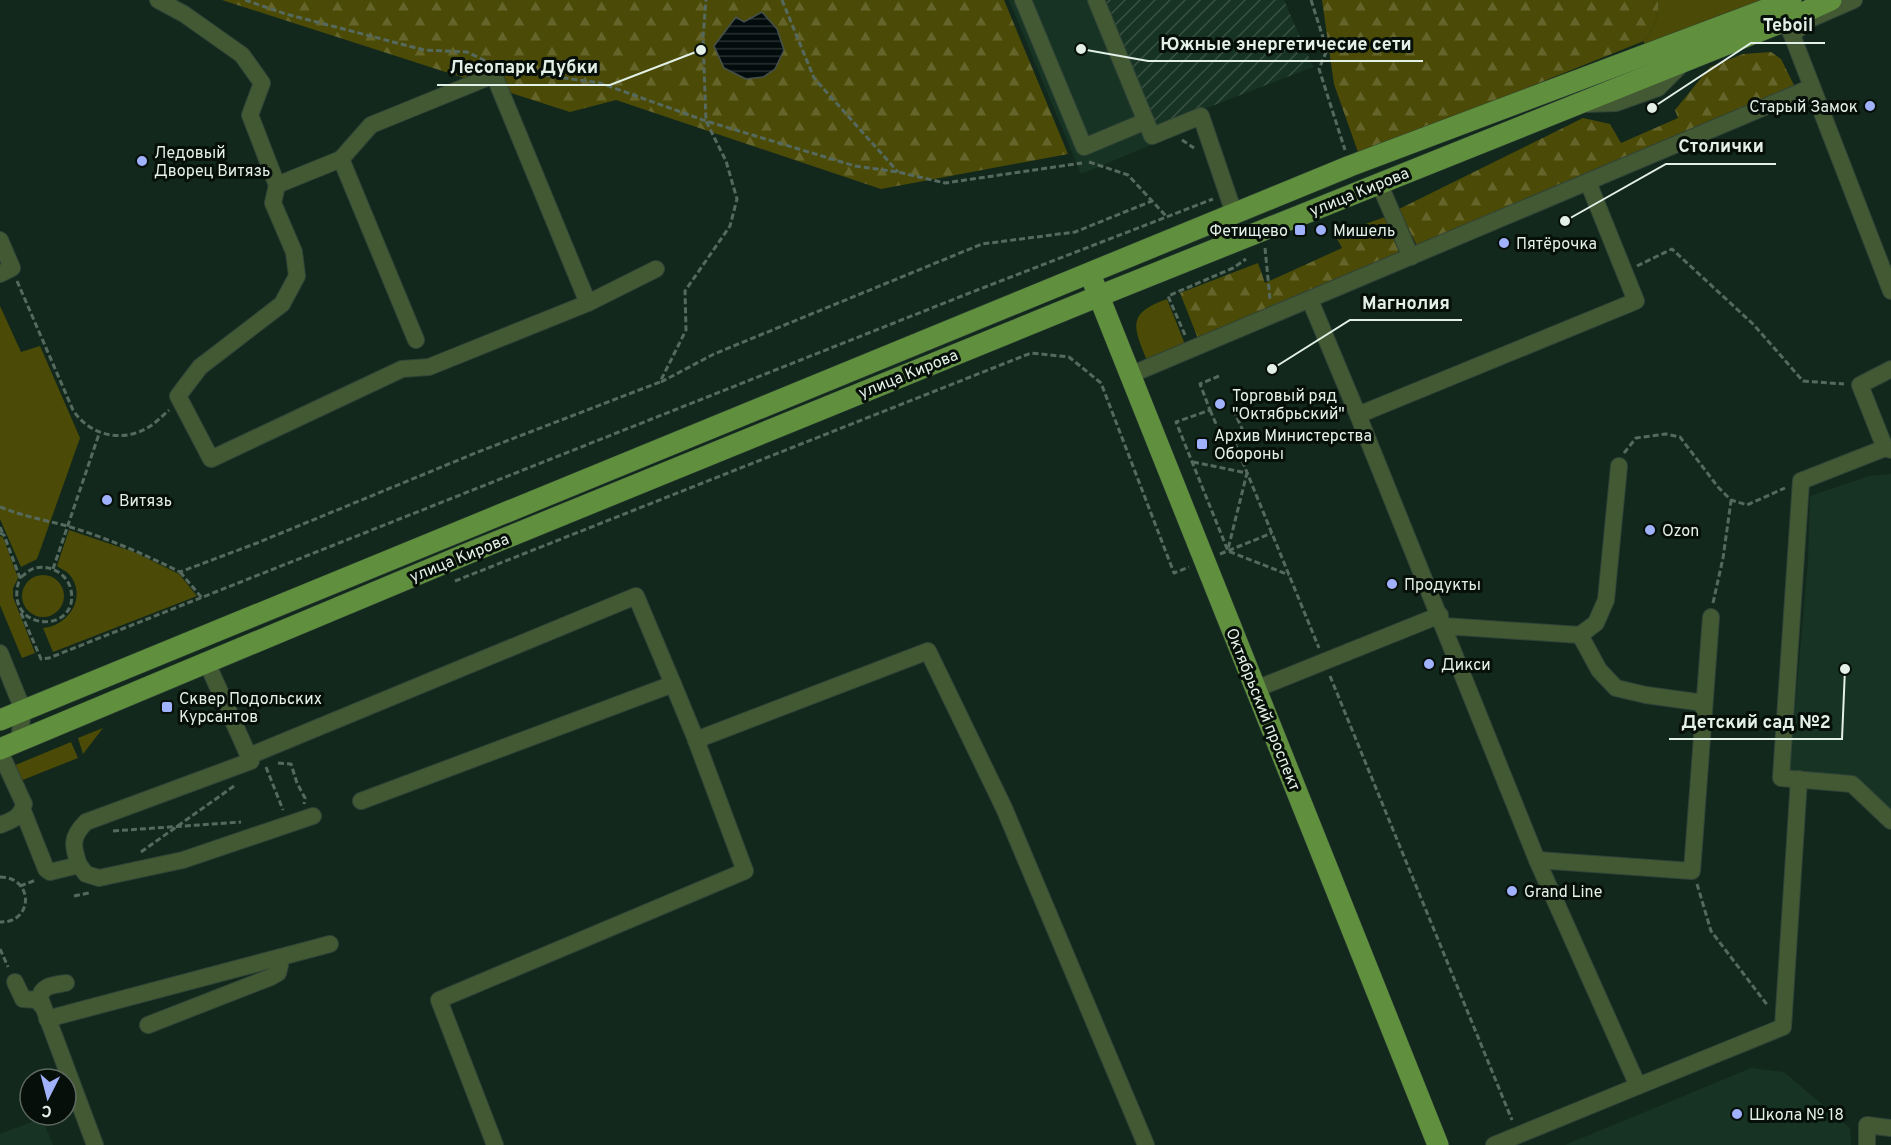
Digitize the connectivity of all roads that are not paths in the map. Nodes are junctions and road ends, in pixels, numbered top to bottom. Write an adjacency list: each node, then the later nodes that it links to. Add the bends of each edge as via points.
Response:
1 (158, 0): 12 (street, via 242,55 262,83 250,116)
2 (1023, 0): 8 (street, via 1084,147)
3 (1096, 0): 8 (street)
4 (1854, 0): 6 (street, улица Кирова, via 1808,20)
5 (1829, 2): 6 (main road, улица Кирова)
6 (1786, 15): 7 (street); 11 (main road, улица Кирова, via 1687,60); 13 (main road, улица Кирова, via 1350,166)
7 (1812, 87): 10 (street); 19 (street)
8 (1146, 121): 13 (street, via 1152,136 1201,116)
9 (341, 159): 12 (street); 22 (street, via 371,125 494,75); 23 (street)
10 (1588, 182): 15 (street); 26 (street, via 1636,301)
11 (1378, 183): 15 (street); 20 (main road, улица Кирова)
12 (277, 185): 22 (street, via 273,203 294,252 297,276 282,304 200,367 178,396 211,459 402,369 429,367)
13 (1231, 203): 18 (main road, улица Кирова)
14 (0, 240): 17 (street)
15 (1411, 257): 21 (street)
16 (656, 268): 22 (street)
17 (6, 271)
18 (1089, 273): 20 (main road, Октябрьский проспект); 37 (main road, улица Кирова)
19 (1891, 291)
20 (1099, 296): 25 (main road, Октябрьский проспект); 33 (main road, улица Кирова)
21 (1310, 300): 25 (street); 26 (street)
22 (588, 303)
23 (416, 340)
24 (1891, 369): 27 (street, via 1860,385)
25 (1131, 375): 35 (main road, Октябрьский проспект)
26 (1358, 415): 30 (street)
27 (1888, 449): 42 (street, via 1801,481 1781,778)
28 (1619, 466): 31 (street, via 1606,600 1596,623)
29 (1710, 617): 36 (street)
30 (1442, 621): 31 (street); 35 (street); 48 (street)
31 (1580, 635): 36 (street, via 1599,670 1616,688)
32 (0, 653): 37 (street)
33 (207, 663): 39 (main road, улица Кирова); 41 (street)
34 (673, 684): 40 (street); 41 (street, via 636,596); 43 (street)
35 (1256, 689): 61 (main road, Октябрьский проспект)
36 (1704, 703): 48 (street, via 1692,871)
37 (23, 710): 38 (main road, улица Кирова); 39 (street)
38 (0, 720): 39 (street)
39 (6, 747): 44 (street)
40 (699, 747): 59 (street, via 746,871 439,1000); 60 (street, via 696,740 928,651 1004,808)
41 (254, 763): 49 (street, via 86,822 76,831 73,843)
42 (1799, 786): 46 (street, via 1852,784); 56 (street, via 1783,1027)
43 (361, 801)
44 (23, 811): 47 (street); 49 (street, via 46,870 57,872)
45 (308, 811): 49 (street, via 183,860 99,878 86,874)
46 (1891, 821)
47 (0, 825)
48 (1537, 860): 56 (street)
49 (79, 865)
50 (330, 944): 51 (street)
51 (278, 958): 54 (street); 55 (street, via 278,973 271,977)
52 (15, 982): 54 (street, via 23,999 38,1000)
53 (66, 982): 54 (street, via 40,992)
54 (44, 1012): 58 (street)
55 (148, 1025)
56 (1638, 1086): 62 (street)
57 (1891, 1128): 63 (street, via 1868,1125)
58 (95, 1145)
59 (495, 1145)
60 (1146, 1145)
61 (1438, 1145)
62 (1494, 1145)
63 (1867, 1145)

